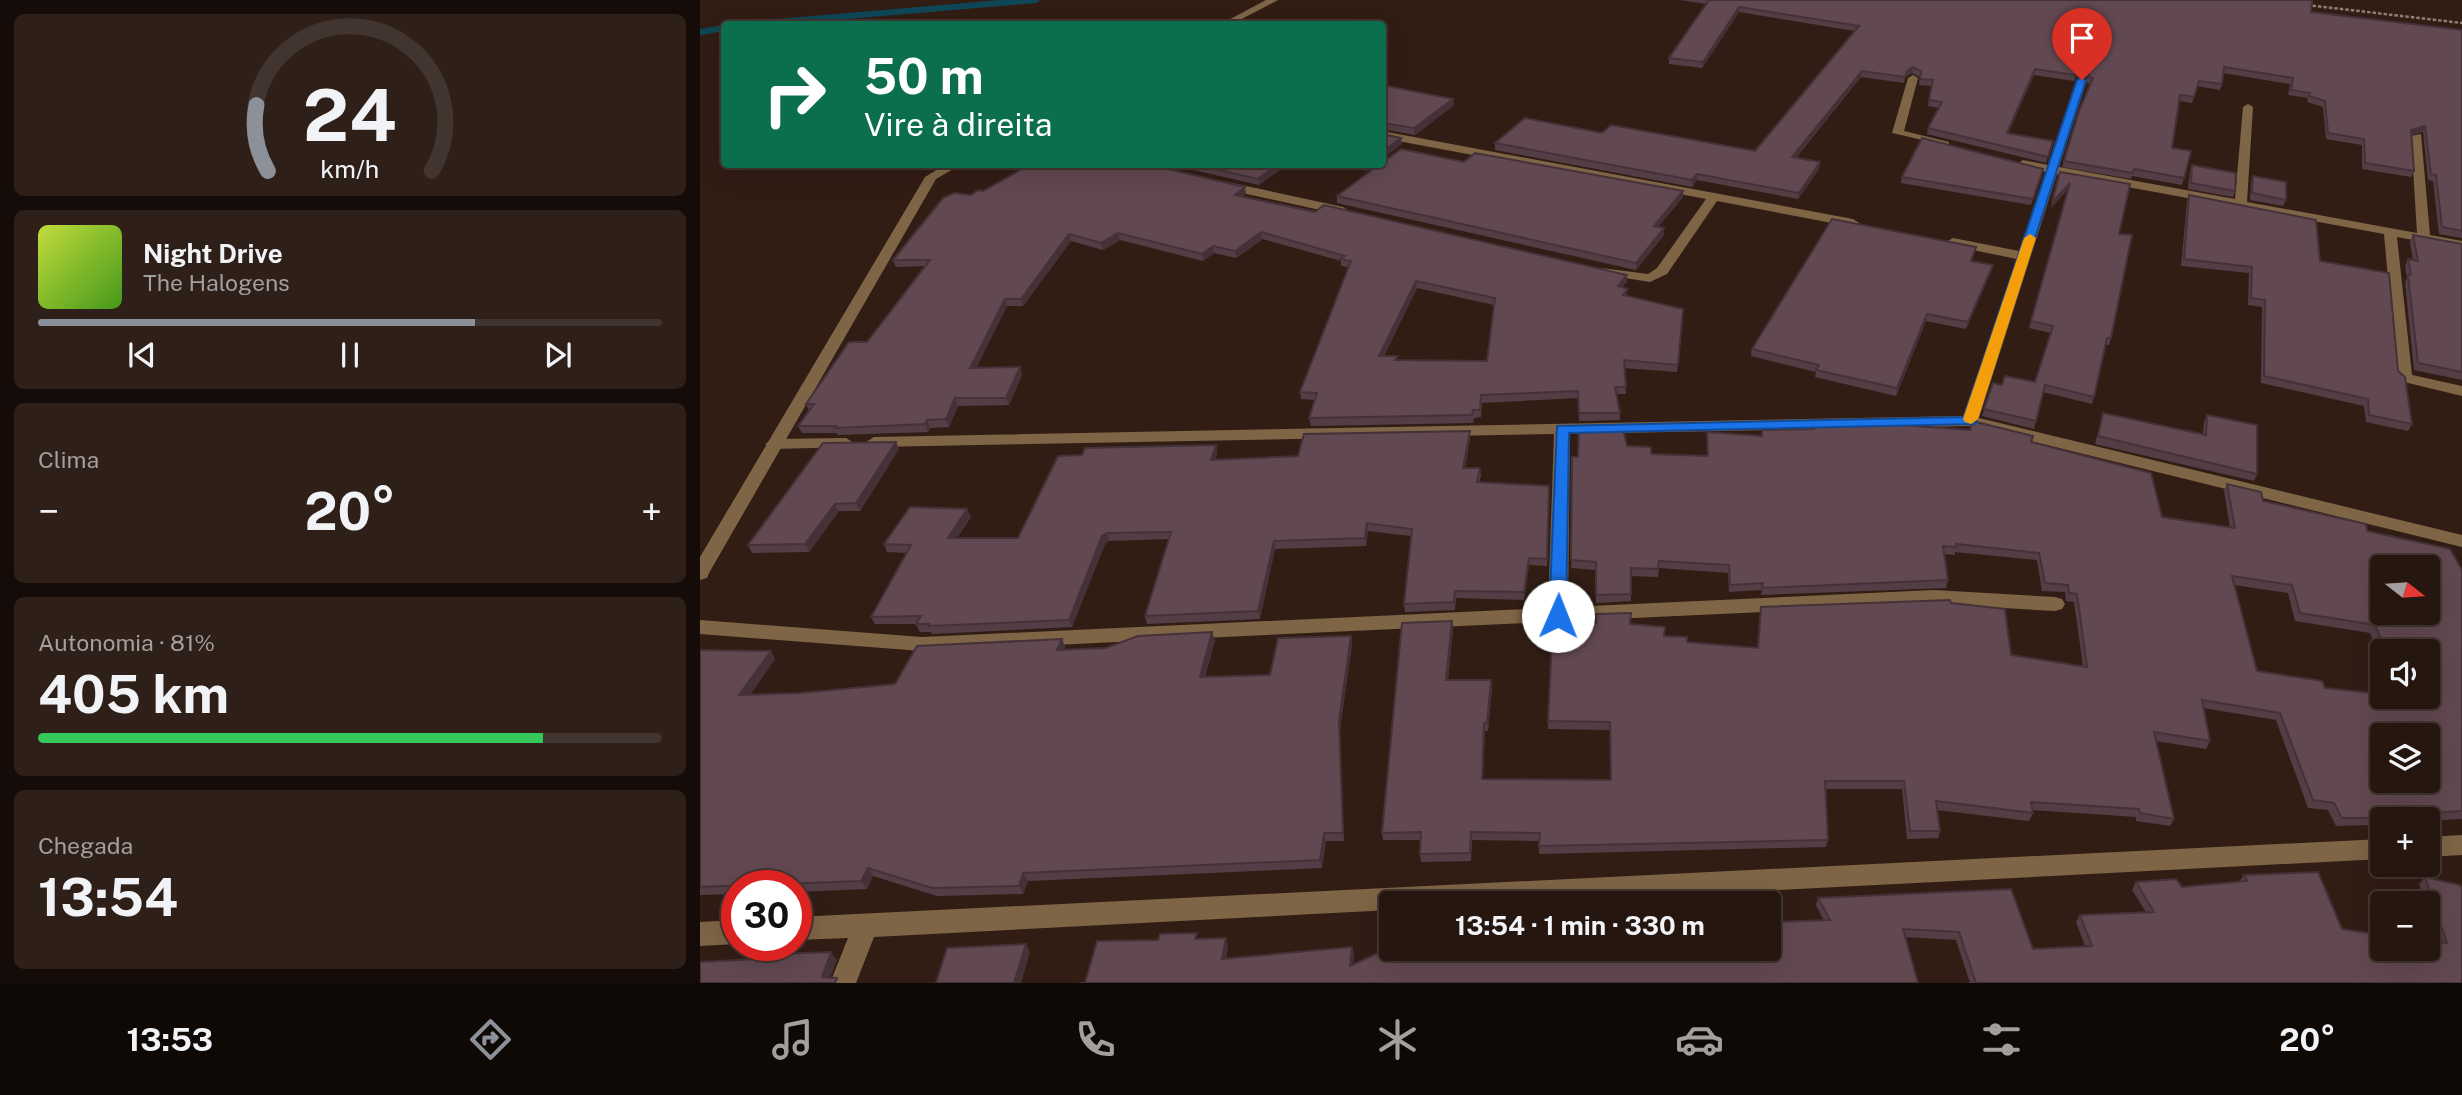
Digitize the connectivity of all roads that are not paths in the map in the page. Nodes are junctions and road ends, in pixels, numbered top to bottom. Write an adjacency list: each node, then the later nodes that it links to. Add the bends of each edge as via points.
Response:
1 (1273, 0): 2 (street)
2 (1232, 21)
3 (1913, 78): 8 (street, via 1898,132)
4 (2082, 80): 11 (street)
5 (2249, 107): 14 (street)
6 (1386, 135): 13 (street)
7 (2417, 136): 18 (street)
8 (1962, 148)
9 (2013, 161): 11 (street)
10 (948, 168): 26 (street, via 931,177)
11 (2052, 171): 14 (street); 21 (street)
12 (1216, 183): 15 (street)
13 (1714, 197): 16 (street); 22 (street, via 1662,271 1650,278)
14 (2241, 205): 17 (street)
15 (1351, 213)
16 (1862, 225)
17 (2390, 232): 18 (street); 23 (street, via 2405,378)
18 (2424, 239): 20 (street)
19 (1943, 240): 21 (street)
20 (2462, 245)
21 (2024, 256): 24 (street)
22 (1595, 268)
23 (2462, 391)
24 (1970, 421): 25 (street); 27 (street)
25 (1562, 429): 26 (street); 30 (street)
26 (773, 444): 28 (street)
27 (2462, 541)
28 (700, 573)
29 (2055, 604): 30 (street, via 1934,597)
30 (1558, 616): 31 (street, via 922,644)
31 (700, 627)
32 (2462, 845): 33 (street)
33 (2440, 846)
34 (2370, 850): 35 (street)
35 (865, 926): 36 (street); 39 (street)
36 (812, 928)
37 (721, 933): 38 (street)
38 (700, 934)
39 (843, 983)

